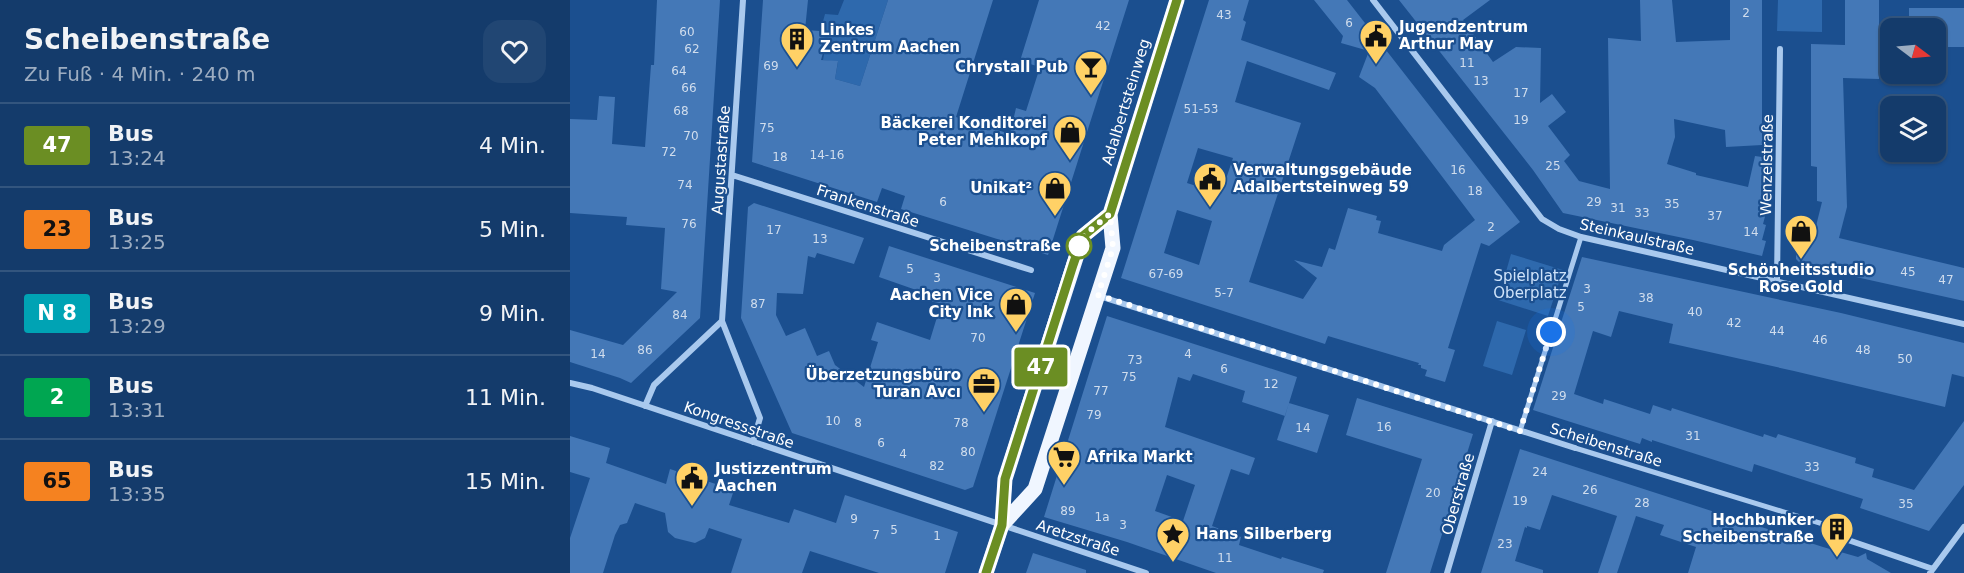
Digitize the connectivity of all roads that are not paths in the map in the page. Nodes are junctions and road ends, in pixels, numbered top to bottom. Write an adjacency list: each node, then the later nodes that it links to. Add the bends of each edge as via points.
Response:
1 (743, 0): 5 (street, Augustastraße)
2 (1177, 0): 6 (main road, Adalbertsteinweg)
3 (1373, 0): 7 (street, Steinkaulstraße, via 1542,219)
4 (1780, 49): 9 (street, Wenzelstraße)
5 (732, 175): 8 (street, Frankenstraße); 11 (street, Augustastraße)
6 (1110, 214): 10 (main road, Adalbertsteinweg, via 1113,248); 19 (main road, Adalbertsteinweg, via 1083,236 1005,479)
7 (1581, 237): 9 (street, Steinkaulstraße); 16 (street)
8 (1031, 270)
9 (1777, 281): 12 (street, Steinkaulstraße)
10 (1098, 295): 15 (street, Scheibenstraße); 19 (main road, Adalbertsteinweg, via 1035,489)
11 (722, 321): 14 (street, via 654,384); 17 (street, Augustastraße, via 760,418)
12 (1964, 324)
13 (570, 383): 14 (street, Kongressstraße)
14 (645, 406): 17 (street, Kongressstraße)
15 (1492, 421): 16 (street, Scheibenstraße); 25 (street, Oberstraße)
16 (1520, 431): 18 (street, Scheibenstraße)
17 (753, 442): 19 (street, Kongressstraße)
18 (1575, 448): 21 (street, Scheibenstraße)
19 (1002, 525): 23 (main road, Adalbertsteinweg); 24 (street, Aretzstraße)
20 (1964, 527): 22 (street)
21 (1836, 528): 22 (street, Scheibenstraße, via 1848,540)
22 (1932, 571)
23 (986, 573)
24 (1146, 573)
25 (1448, 573)

